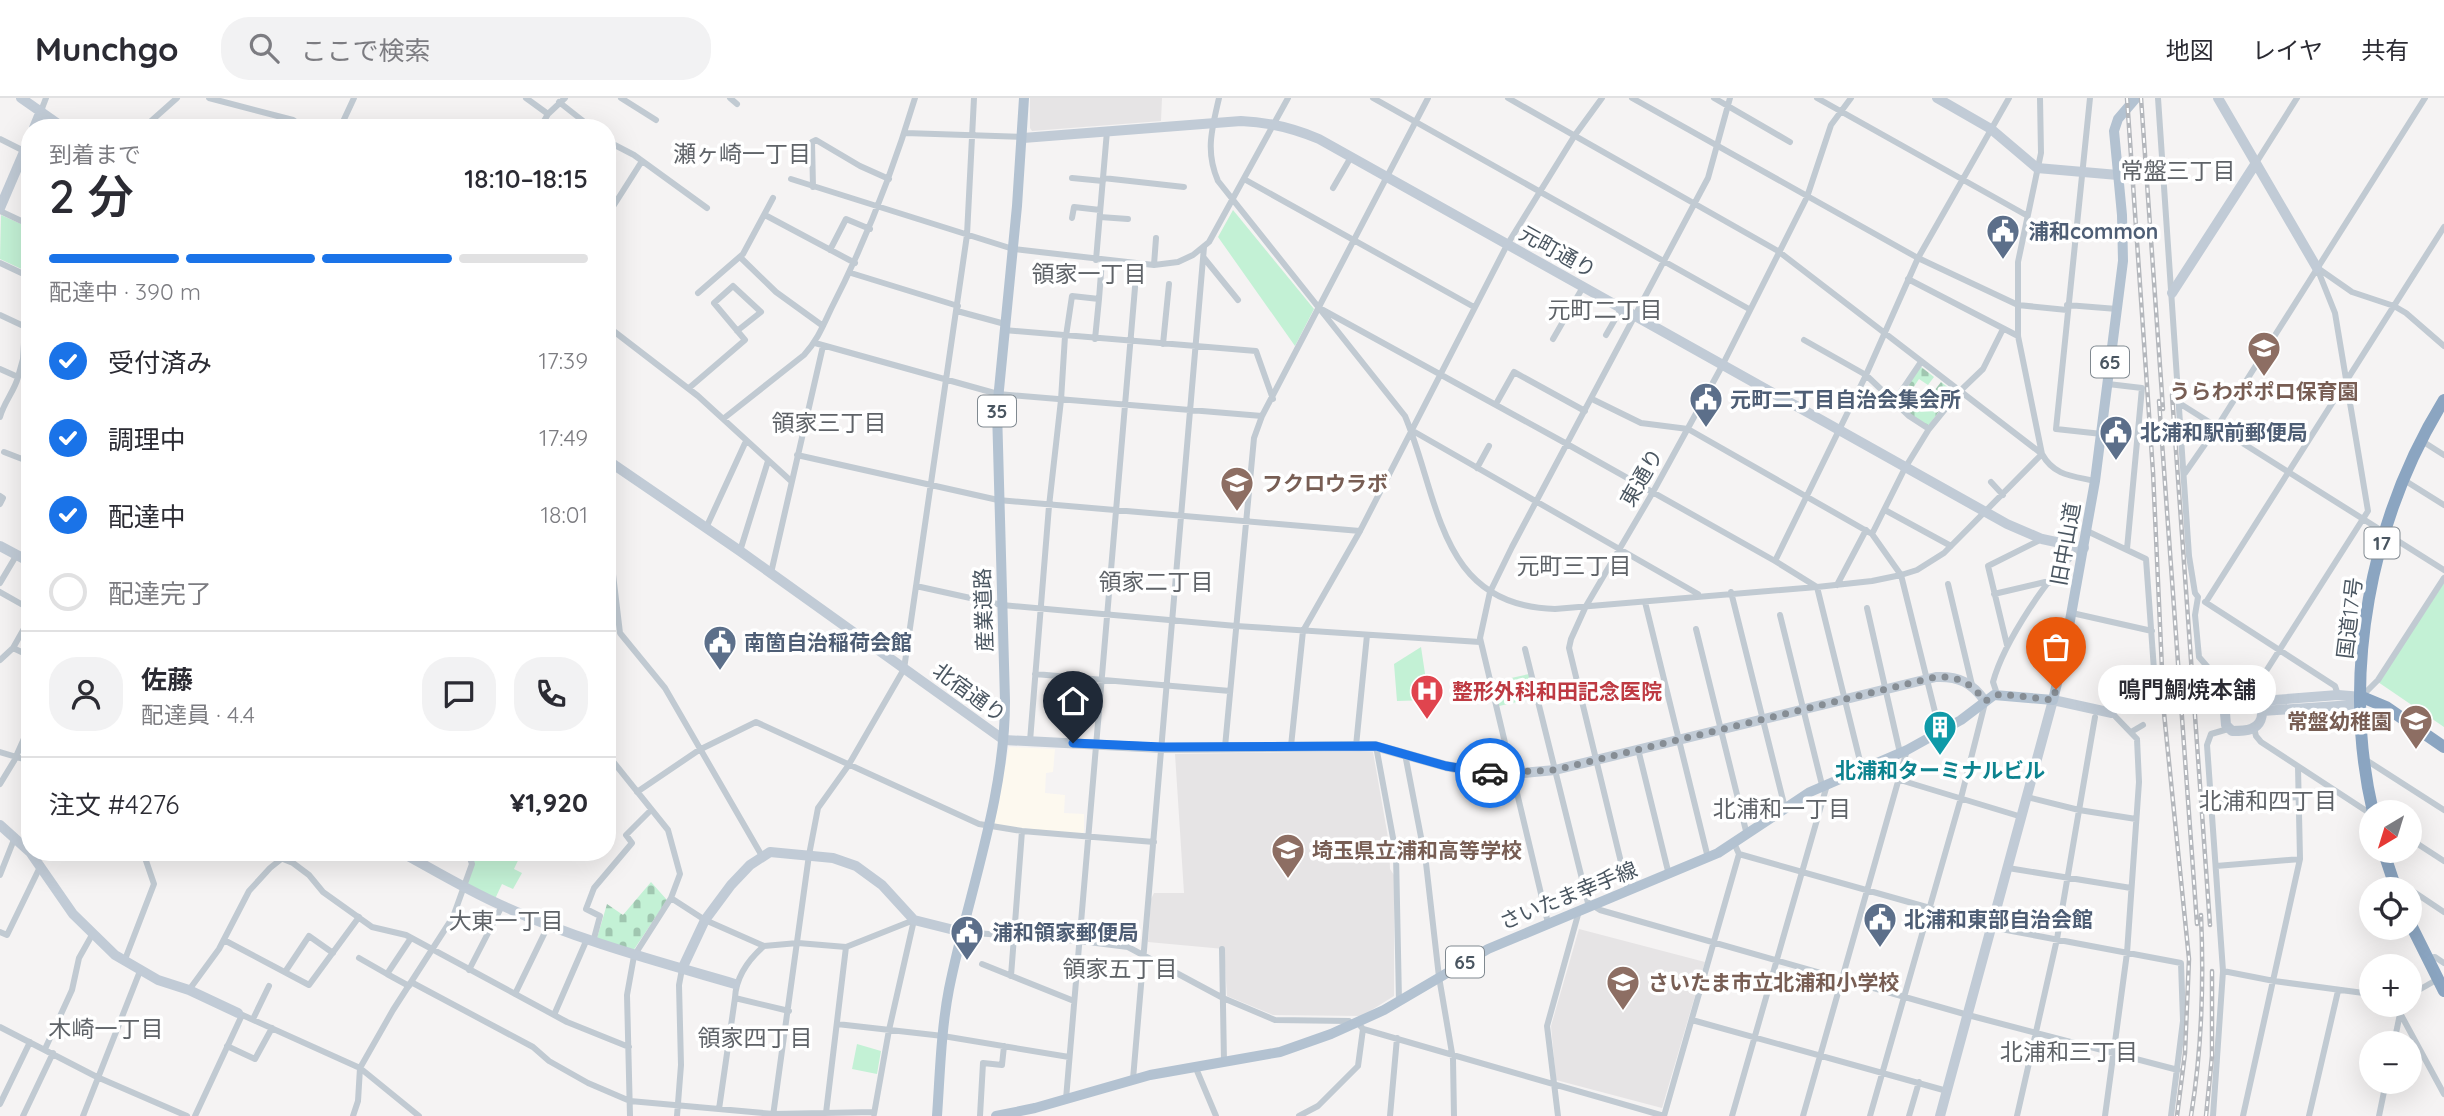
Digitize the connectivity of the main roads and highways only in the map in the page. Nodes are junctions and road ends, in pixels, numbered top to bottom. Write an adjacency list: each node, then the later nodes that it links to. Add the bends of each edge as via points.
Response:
1 (1024, 98): 11 (main road, 産業道路 / 35, via 998,394 1004,740 949,990)
2 (2136, 98): 4 (main road, 旧中山道 / 65, via 2114,131 2123,253 2117,309 2087,531 2053,700)
3 (2443, 402): 5 (highway, 国道17号 / 17, via 2420,440 2385,532 2365,619)
4 (1997, 694): 10 (main road, さいたま幸手線 / 65, via 1904,752 1825,784 1708,858 1488,949 1357,1025 1296,1047 1133,1079)
5 (2362, 697): 6 (highway, via 2386,707); 7 (highway, 国道17号 / 17)
6 (2444, 747)
7 (2370, 800)
8 (2418, 940): 9 (highway)
9 (2441, 985)
10 (1032, 1112): 12 (main road, さいたま幸手線 / 65)
11 (937, 1116)
12 (996, 1116)

